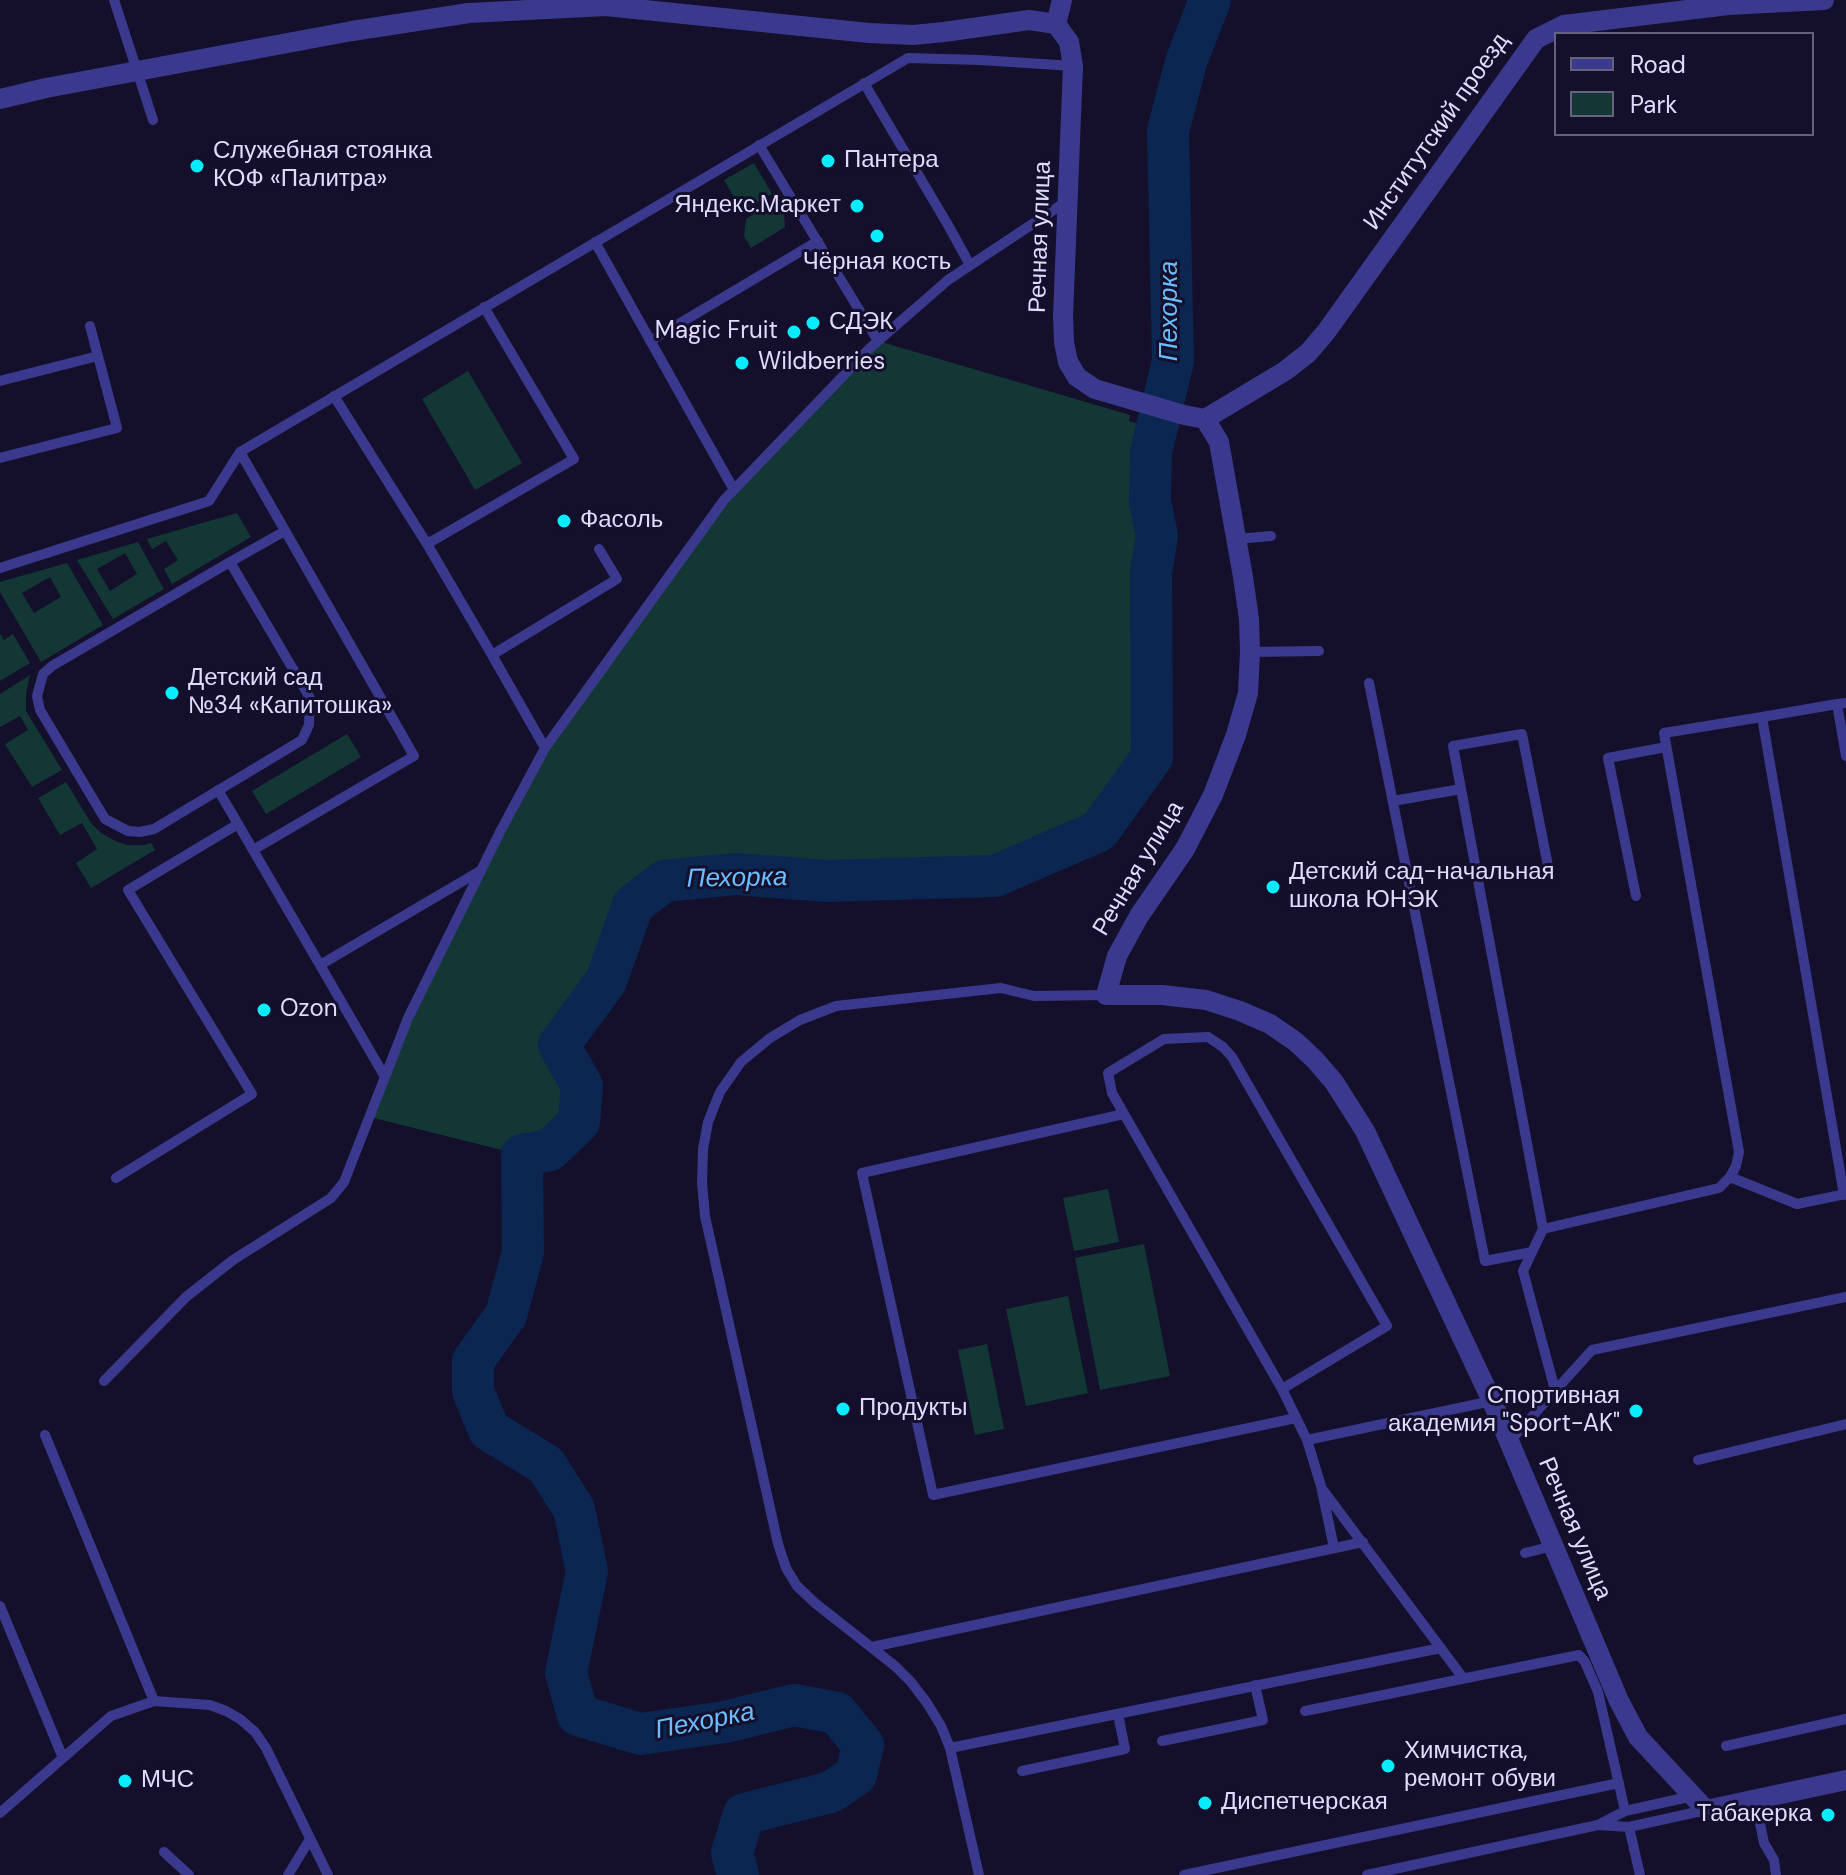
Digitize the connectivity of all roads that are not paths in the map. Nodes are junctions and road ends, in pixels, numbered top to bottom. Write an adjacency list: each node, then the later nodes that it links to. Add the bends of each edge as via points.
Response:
1 (114, 0): 6 (lane)
2 (1062, 0): 4 (street)
3 (1824, 0): 22 (street, Институтский проезд, via 1728,5 1564,25 1536,39 1308,353)
4 (1056, 24): 5 (street, Речная улица, via 1069,42); 6 (street, via 1029,20 913,35 606,6 469,13)
5 (1073, 66): 7 (lane, via 908,58); 11 (street, Речная улица)
6 (137, 71): 8 (street); 9 (lane)
7 (864, 83): 10 (lane); 14 (lane)
8 (0, 99)
9 (153, 120)
10 (759, 145): 12 (lane); 13 (lane)
11 (1069, 199): 14 (lane); 22 (street, Речная улица, via 1064,342 1077,377 1095,389)
12 (818, 241): 17 (lane); 18 (lane)
13 (595, 242): 15 (lane); 17 (lane)
14 (970, 265): 18 (lane)
15 (484, 307): 21 (lane); 29 (lane, via 574,459)
16 (90, 326): 19 (lane)
17 (650, 341): 25 (lane)
18 (878, 341): 25 (lane)
19 (98, 356): 20 (lane); 24 (lane, via 117,428)
20 (0, 381)
21 (334, 396): 23 (lane); 29 (lane)
22 (1205, 419): 28 (street, Речная улица, via 1219,442)
23 (240, 452): 26 (lane); 32 (lane, via 209,501)
24 (0, 458)
25 (734, 490): 40 (lane)
26 (285, 531): 31 (lane); 46 (lane, via 414,756)
27 (1271, 536): 28 (lane)
28 (1236, 539): 34 (street, Речная улица)
29 (427, 544): 35 (lane)
30 (599, 549): 35 (lane, via 617,579)
31 (230, 562): 43 (lane, via 310,698 311,711 302,740); 43 (lane, via 52,666 43,674 37,696 40,710 105,819 115,826 140,832 154,829)
32 (0, 568)
33 (1319, 651): 34 (lane)
34 (1250, 652): 51 (street, Речная улица, via 1248,693 1209,814 1139,916 1117,956)
35 (492, 655): 40 (lane)
36 (1369, 683): 44 (lane)
37 (1841, 703): 38 (lane); 41 (lane)
38 (1762, 717): 39 (lane, via 1664,733); 56 (lane)
39 (1666, 747): 49 (lane, via 1608,758); 54 (lane, via 1739,1152)
40 (545, 748): 48 (lane)
41 (1846, 756)
42 (1461, 789): 44 (lane); 47 (lane, via 1453,746 1522,734); 57 (lane)
43 (218, 790): 45 (lane)
44 (1393, 801): 58 (lane, via 1485,1261)
45 (238, 824): 46 (lane); 55 (lane, via 128,890 252,1094)
46 (253, 850): 50 (lane)
47 (1548, 866)
48 (481, 870): 50 (lane); 52 (lane)
49 (1636, 896)
50 (320, 965): 52 (lane)
51 (1106, 995): 63 (street, Речная улица, via 1206,1000 1270,1024 1315,1060 1365,1131); 76 (lane, via 1034,996 1001,988 836,1006 800,1020 741,1062 708,1122 702,1172 705,1216 778,1544 797,1586)
52 (385, 1077): 60 (lane, via 344,1182 331,1198 233,1260 186,1297)
53 (1124, 1114): 61 (lane); 61 (lane, via 1108,1073 1164,1039 1208,1037 1223,1047 1387,1326); 64 (lane, via 862,1173 933,1495)
54 (1730, 1177): 56 (lane, via 1797,1204); 57 (lane, via 1719,1188)
55 (116, 1178)
56 (1845, 1195)
57 (1543, 1229): 58 (lane)
58 (1532, 1252): 62 (lane, via 1523,1271)
59 (1846, 1297): 62 (lane, via 1592,1350)
60 (104, 1381)
61 (1282, 1389): 64 (lane)
62 (1555, 1390): 68 (lane)
63 (1492, 1401): 67 (lane); 68 (street, Речная улица)
64 (1296, 1418): 67 (lane)
65 (1846, 1424): 69 (lane)
66 (45, 1435): 80 (lane)
67 (1307, 1440): 70 (lane)
68 (1509, 1442): 72 (street, Речная улица)
69 (1698, 1460)
70 (1321, 1486): 71 (lane); 73 (lane)
71 (1363, 1542): 73 (lane); 77 (lane)
72 (1553, 1546): 74 (lane); 92 (street, Речная улица, via 1638,1737)
73 (1334, 1548): 76 (lane)
74 (1525, 1553)
75 (0, 1606): 87 (lane)
76 (872, 1647): 86 (lane, via 911,1682)
77 (1441, 1648): 78 (lane); 79 (lane)
78 (1463, 1678): 81 (lane); 90 (lane, via 1579,1655 1598,1692)
79 (1255, 1685): 82 (lane); 84 (lane, via 1263,1720)
80 (154, 1701): 87 (lane, via 111,1716); 97 (lane, via 210,1705 255,1732)
81 (1305, 1711)
82 (1118, 1714): 86 (lane); 88 (lane, via 1125,1749)
83 (1846, 1719): 85 (lane)
84 (1162, 1741)
85 (1726, 1746)
86 (950, 1748): 102 (lane)
87 (63, 1758): 94 (lane)
88 (1022, 1771)
89 (1846, 1780): 91 (street)
90 (1619, 1783): 93 (lane); 103 (lane)
91 (1755, 1799): 92 (street); 106 (lane)
92 (1699, 1803): 93 (lane); 96 (lane)
93 (1625, 1811): 95 (lane)
94 (0, 1813)
95 (1598, 1825): 96 (lane); 104 (lane)
96 (1629, 1827): 105 (lane)
97 (310, 1839): 100 (lane); 101 (lane)
98 (164, 1852): 99 (lane)
99 (189, 1875)
100 (288, 1875)
101 (328, 1875)
102 (979, 1875)
103 (1184, 1875)
104 (1367, 1875)
105 (1640, 1875)
106 (1776, 1875)

